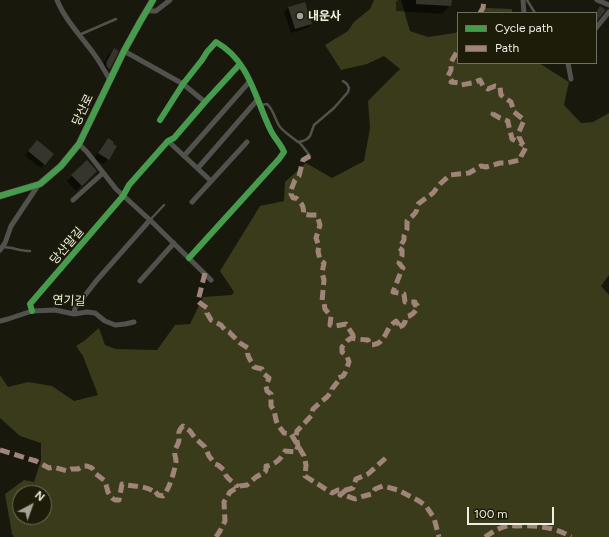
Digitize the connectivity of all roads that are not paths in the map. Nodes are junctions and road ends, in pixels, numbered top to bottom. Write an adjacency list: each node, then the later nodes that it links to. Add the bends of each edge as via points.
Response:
1 (57, 0): 14 (street)
2 (153, 0): 8 (street, 당산로)
3 (170, 0): 8 (street, via 156,11)
4 (523, 0): 9 (street)
5 (526, 0): 10 (lane)
6 (597, 0): 7 (street)
7 (609, 5)
8 (146, 11): 15 (street, 당산로)
9 (524, 12)
10 (534, 12)
11 (609, 12): 13 (street)
12 (116, 19): 14 (lane)
13 (597, 27)
14 (79, 35): 19 (street)
15 (124, 51): 19 (street, 당산로); 22 (street)
16 (240, 64): 20 (street); 22 (street, via 216,42); 23 (street)
17 (568, 64): 18 (street)
18 (571, 79)
19 (110, 80): 29 (street, 당산로)
20 (250, 81): 24 (street); 30 (street)
21 (343, 81): 28 (lane, via 349,88 348,92 314,125 307,139)
22 (183, 84): 23 (street); 25 (street)
23 (205, 102): 26 (street, via 174,138)
24 (259, 102): 28 (lane, via 271,107 279,126); 32 (street); 45 (street, via 271,132 284,152)
25 (160, 120)
26 (168, 141): 30 (street); 37 (street, 당산말길, via 128,185)
27 (247, 142): 34 (street)
28 (298, 142): 31 (lane)
29 (79, 144): 33 (street); 35 (street, 당산로, via 61,166)
30 (184, 156): 32 (street)
31 (310, 156)
32 (198, 168): 34 (street)
33 (103, 173): 37 (street); 38 (street)
34 (211, 181): 39 (street)
35 (40, 184): 36 (street, 당산로); 43 (street, via 11,226)
36 (0, 196)
37 (123, 196): 41 (street); 48 (street, 당산말길, via 30,304)
38 (73, 200)
39 (192, 202)
40 (164, 205): 41 (lane)
41 (150, 220): 42 (street); 49 (street, via 97,280 75,308)
42 (174, 243): 45 (street); 47 (street)
43 (1, 249): 44 (lane, via 11,247)
44 (30, 251)
45 (189, 258): 46 (street)
46 (211, 280)
47 (140, 281)
48 (32, 312): 49 (street, 연기길, via 55,310); 50 (street, 연기길)
49 (74, 314): 51 (street, 연기길, via 95,313 115,325)
50 (0, 321)
51 (134, 322)

